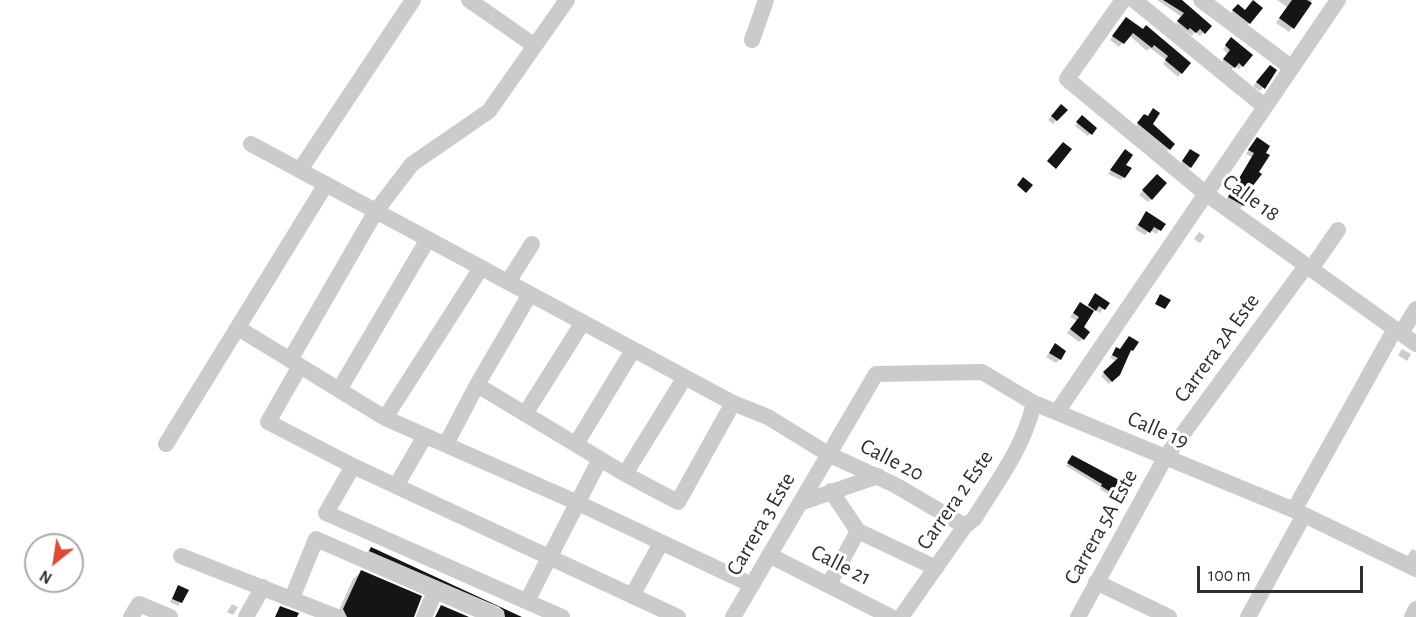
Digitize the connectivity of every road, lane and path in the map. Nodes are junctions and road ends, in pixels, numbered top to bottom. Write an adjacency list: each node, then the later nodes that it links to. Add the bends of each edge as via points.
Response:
1 (413, 0): 13 (street)
2 (469, 0): 9 (street)
3 (567, 0): 9 (street)
4 (766, 0): 8 (street)
5 (1201, 0): 10 (street)
6 (1121, 1): 11 (street); 15 (street, Calle 18, via 1067,79)
7 (1332, 2): 10 (street)
8 (752, 40)
9 (535, 46): 16 (street, via 489,111 412,164)
10 (1292, 68): 11 (street)
11 (1264, 106): 15 (street)
12 (251, 144): 13 (street, Calle 20)
13 (300, 170): 14 (street, Calle 20)
14 (326, 184): 16 (street, Calle 20); 26 (street)
15 (1205, 193): 21 (street, Calle 18); 37 (street)
16 (376, 212): 18 (street, Calle 20); 30 (street)
17 (1338, 230): 21 (street, Carrera 2A Este)
18 (428, 239): 20 (street, Calle 20); 34 (street)
19 (532, 244): 22 (street)
20 (481, 268): 22 (street, Calle 20); 39 (street)
21 (1309, 268): 27 (street, Calle 18); 45 (street, Carrera 2A Este)
22 (508, 282): 23 (street, Calle 20)
23 (530, 294): 25 (street, Calle 20); 33 (street)
24 (1416, 309): 27 (street)
25 (582, 322): 29 (street, Calle 20); 38 (street)
26 (238, 328): 30 (street); 41 (street)
27 (1398, 331): 28 (street, Calle 18); 54 (street)
28 (1416, 344)
29 (633, 350): 32 (street, Calle 20); 43 (street)
30 (295, 363): 34 (street); 47 (street, via 268,422)
31 (876, 374): 36 (street, Calle 19, via 982,372); 44 (street, Carrera 3 Este)
32 (685, 377): 35 (street, Calle 20); 48 (street)
33 (477, 385): 38 (street); 42 (street)
34 (339, 390): 39 (street)
35 (733, 403): 44 (street, Calle 20, via 768,417); 48 (street, via 678,502)
36 (1034, 403): 37 (street, Calle 19); 55 (street, Carrera 2 Este, via 1020,445 974,519)
37 (1057, 412): 45 (street, Calle 19)
38 (525, 414): 43 (street)
39 (386, 418): 40 (street)
40 (425, 436): 42 (street); 50 (street)
41 (166, 444)
42 (446, 444): 52 (street)
43 (576, 444): 46 (street)
44 (828, 454): 49 (street, Calle 20); 53 (street, Carrera 3 Este)
45 (1165, 458): 54 (street, Calle 19); 63 (street, Carrera 5A Este)
46 (600, 459): 48 (street); 52 (street)
47 (353, 466): 50 (street); 70 (street, via 326,513)
48 (625, 474)
49 (878, 476): 51 (street); 55 (street, Calle 20)
50 (396, 486): 60 (street)
51 (831, 491): 53 (street); 56 (street)
52 (578, 502): 57 (street); 60 (street)
53 (800, 503): 58 (street, Carrera 3 Este)
54 (1299, 513): 62 (street, Calle 19); 85 (street)
55 (965, 526): 61 (street, Carrera 2 Este)
56 (858, 531): 61 (street); 64 (street)
57 (661, 543): 65 (street); 68 (street)
58 (769, 555): 64 (street, Calle 21); 65 (street, Carrera 3 Este)
59 (181, 556): 66 (street)
60 (550, 557): 68 (street); 70 (street)
61 (936, 568): 82 (street, Carrera 2 Este)
62 (1416, 569)
63 (1096, 582): 83 (street, Carrera 5A Este); 84 (street)
64 (829, 584): 81 (street, Calle 21)
65 (752, 585): 80 (street, Carrera 3 Este)
66 (263, 587): 69 (street); 75 (street)
67 (435, 592): 69 (street, via 316,539); 76 (street); 77 (street)
68 (632, 596): 79 (street)
69 (292, 598): 72 (street)
70 (527, 601): 78 (street)
71 (1416, 609): 86 (street)
72 (330, 616)
73 (131, 617): 74 (street, via 138,604)
74 (170, 617)
75 (246, 617)
76 (424, 617)
77 (495, 617)
78 (562, 617)
79 (678, 617)
80 (733, 617)
81 (891, 617)
82 (901, 617)
83 (1078, 617)
84 (1169, 617)
85 (1248, 617)
86 (1412, 617)

